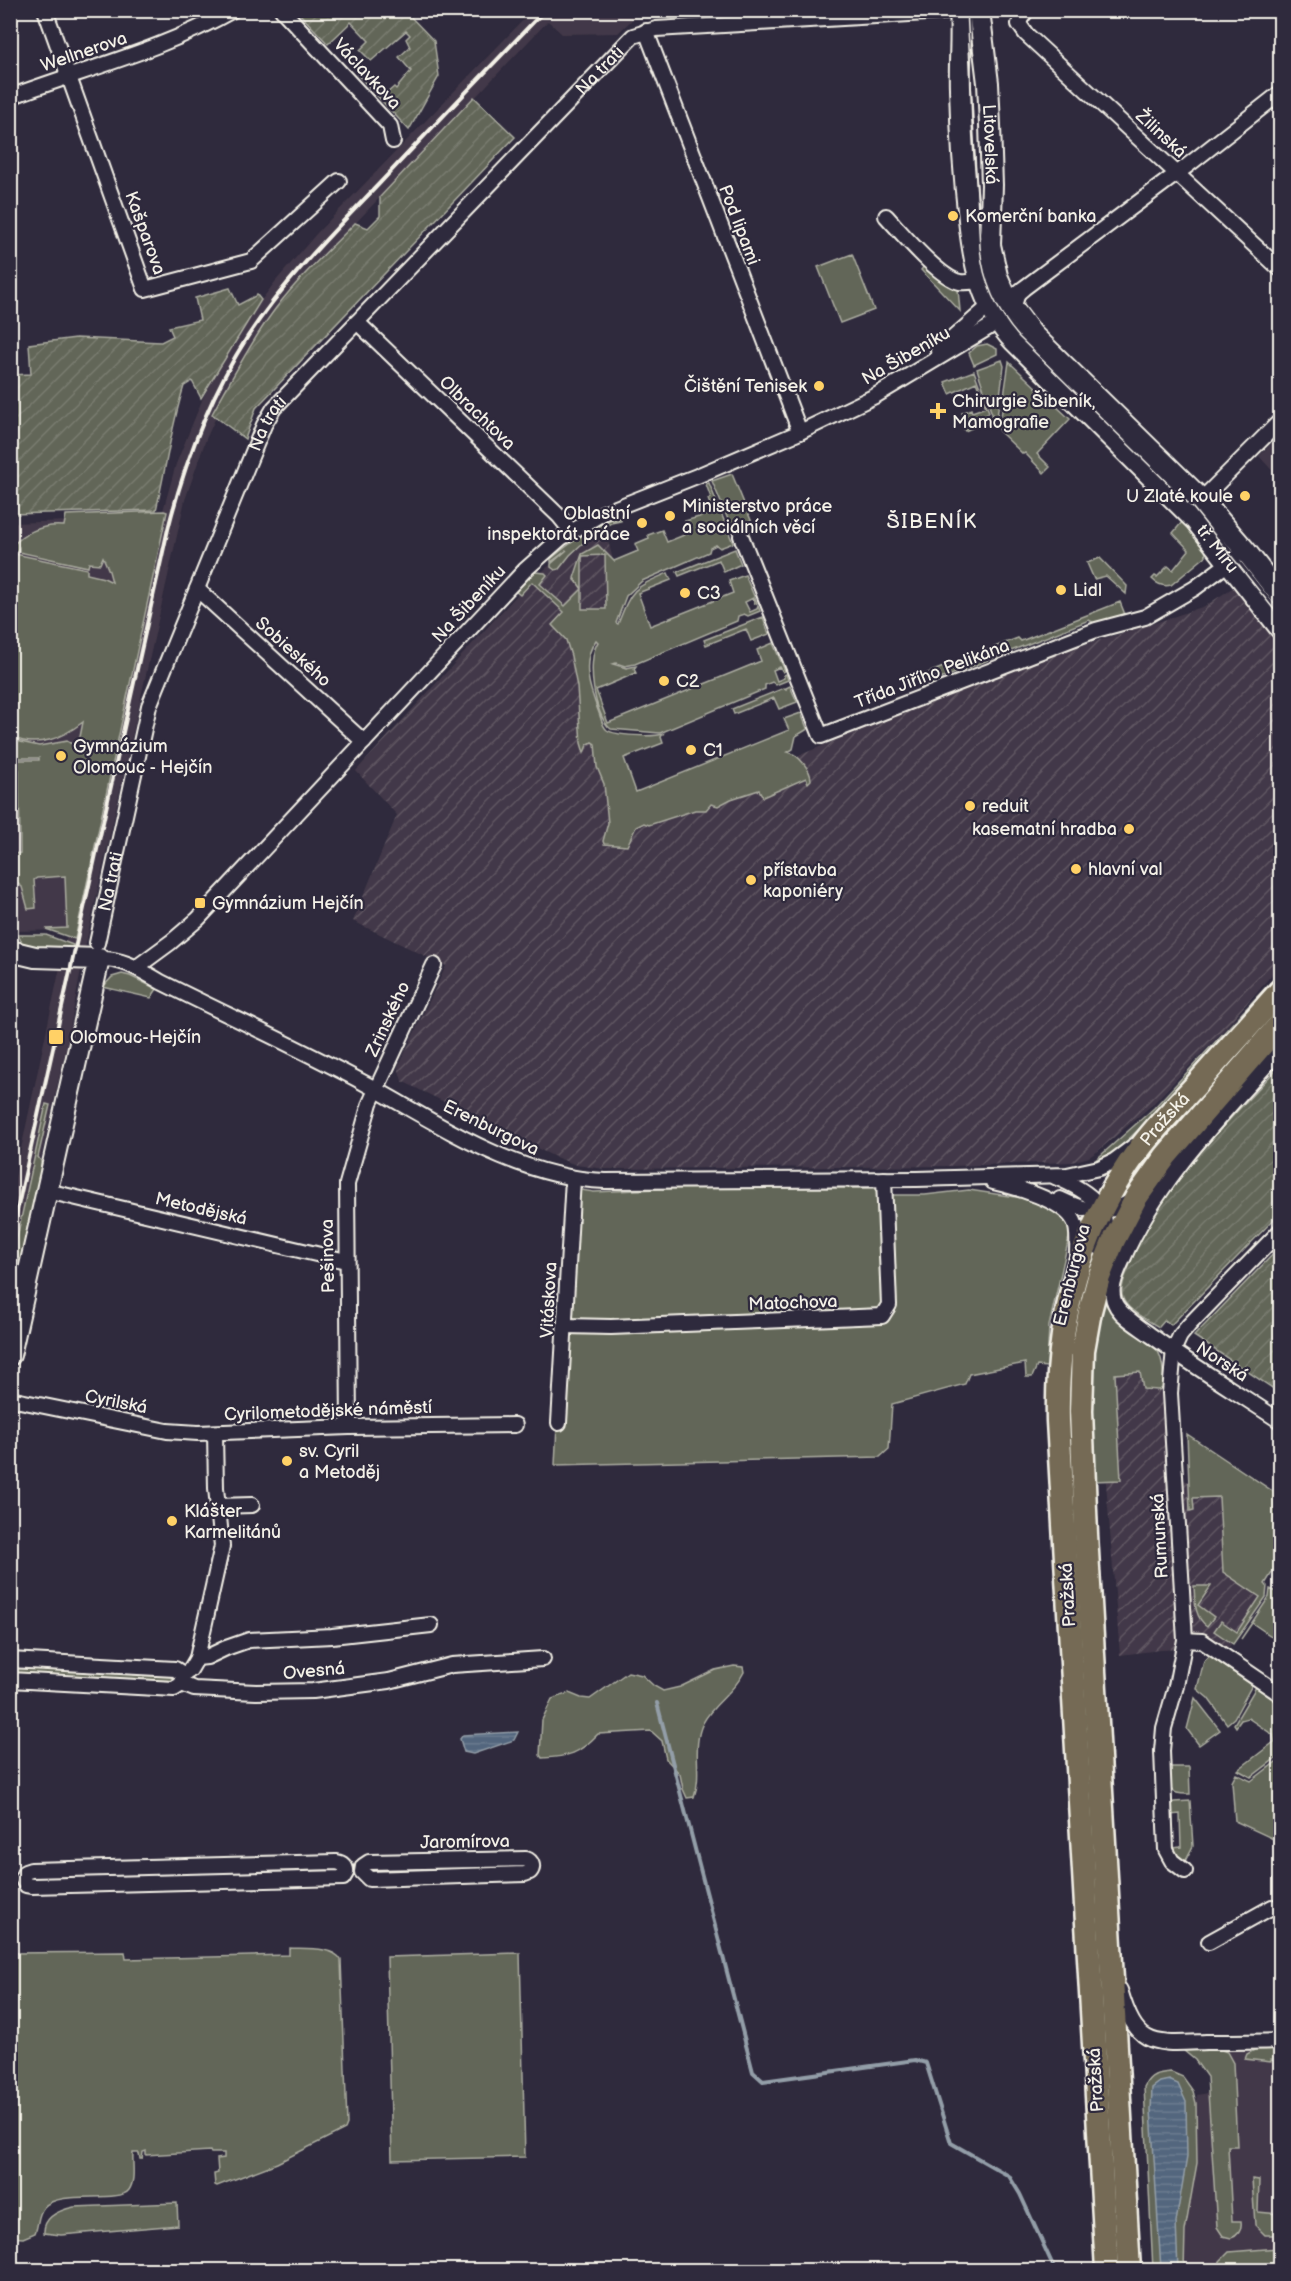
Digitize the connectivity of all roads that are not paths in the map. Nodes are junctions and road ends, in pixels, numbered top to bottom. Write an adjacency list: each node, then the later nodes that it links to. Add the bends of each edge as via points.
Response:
1 (45, 10): 8 (street, Kašparova)
2 (233, 10): 8 (street, Wellnerova, via 171,42)
3 (282, 10): 11 (street, Václavkova, via 390,126)
4 (980, 10): 17 (main road, Litovelská, via 991,149 990,245)
5 (1027, 10): 12 (street, Žilinská, via 1019,24 1026,34)
6 (960, 11): 7 (street); 16 (main road, Litovelská, via 963,174)
7 (645, 31): 18 (street, Na trati, via 624,43); 20 (street, Pod lipami)
8 (68, 76): 10 (street, Wellnerova); 13 (street, Kašparova, via 145,289 251,261)
9 (1281, 93): 12 (street, Na Šibeníku)
10 (10, 97)
11 (393, 141)
12 (1177, 173): 15 (street, Žilinská); 17 (street, Na Šibeníku)
13 (339, 181)
14 (886, 216): 16 (street, via 953,280)
15 (1281, 269)
16 (978, 280): 17 (main road, Litovelská)
17 (1005, 305): 20 (street, Na Šibeníku, via 919,369 875,396); 21 (main road, tř. Míru)
18 (357, 322): 22 (street, Olbrachtova); 26 (street, Na trati, via 270,413)
19 (1281, 421): 21 (street)
20 (800, 432): 22 (street, Na Šibeníku, via 620,506)
21 (1194, 506): 24 (main road, tř. Míru); 25 (main road, tř. Míru)
22 (571, 531): 29 (street, Na Šibeníku, via 525,570)
23 (741, 536): 25 (street, Třída Jiřího Pelikána, via 821,736 1096,630 1145,617)
24 (1245, 550): 25 (street, Třída Jiřího Pelikána); 27 (main road, tř. Míru)
25 (1230, 562): 28 (main road, tř. Míru)
26 (197, 589): 29 (street, Sobieského); 31 (street, Na trati, via 149,706)
27 (1281, 595)
28 (1281, 628)
29 (364, 742): 35 (street, Na Šibeníku, via 198,918)
30 (10, 951): 32 (main road)
31 (98, 951): 32 (main road); 35 (street, Erenburgova); 46 (main road, Na trati)
32 (35, 957): 33 (main road)
33 (10, 962)
34 (434, 965): 39 (street, Zrinského)
35 (137, 967): 39 (street, Erenburgova)
36 (1281, 991): 40 (main road, Pražská)
37 (1281, 1024): 47 (main road, Pražská, via 1166,1156)
38 (1281, 1050): 53 (street, via 1162,1187 1116,1275 1112,1294 1118,1308)
39 (375, 1090): 43 (street, Erenburgova, via 501,1156); 50 (street, Pešinova, via 347,1184)
40 (1155, 1130): 41 (street, Erenburgova, via 1100,1168); 48 (main road, Pražská, via 1122,1174)
41 (1053, 1176): 42 (street, Erenburgova); 48 (street, Erenburgova, via 1086,1193)
42 (977, 1178): 44 (street, Erenburgova); 45 (street, Erenburgova)
43 (573, 1179): 44 (street, Erenburgova); 52 (street, Vitáskova)
44 (884, 1179): 52 (street, Matochova, via 889,1305 882,1316)
45 (1003, 1184): 48 (street, Erenburgova, via 1039,1190 1088,1211); 51 (street, Erenburgova, via 1067,1212 1077,1233)
46 (47, 1191): 50 (street, Metodějská); 54 (main road, Na trati)
47 (1136, 1198): 48 (street, Erenburgova, via 1120,1207); 55 (main road, Pražská, via 1113,1242 1094,1292)
48 (1102, 1210): 51 (main road, Pražská); 55 (street, Erenburgova, via 1105,1233 1087,1285 1075,1343 1074,1360)
49 (1281, 1231): 53 (street, Rumunská, via 1189,1325)
50 (346, 1261): 60 (street, Pešinova)
51 (1076, 1270): 86 (main road, Pražská, via 1061,1334 1058,1421)
52 (565, 1326): 58 (street, Vitáskova)
53 (1174, 1352): 57 (street, Norská); 65 (street, Rumunská, via 1170,1393)
54 (10, 1355)
55 (1081, 1384): 84 (main road, Pražská)
56 (10, 1399): 61 (street, Cyrilská, via 167,1431)
57 (1281, 1421)
58 (559, 1423)
59 (515, 1425): 60 (street, Cyrilometodějské náměstí)
60 (349, 1427): 61 (street, Cyrilometodějské náměstí)
61 (214, 1433): 63 (street, Cyrilometodějské náměstí)
62 (252, 1505): 63 (street)
63 (218, 1506): 67 (street, Cyrilometodějské náměstí, via 222,1546)
64 (431, 1625): 67 (street, Ovesná, via 249,1640)
65 (1185, 1640): 73 (street, via 1202,1641); 78 (street, Rumunská, via 1162,1751 1166,1850 1172,1861)
66 (445, 1651): 70 (street)
67 (197, 1658): 72 (street)
68 (543, 1659): 70 (street, Ovesná)
69 (10, 1660): 72 (street, Ovesná, via 170,1669 180,1671)
70 (447, 1666): 72 (street, Ovesná, via 389,1680 314,1691 194,1689)
71 (10, 1680): 72 (street, Ovesná)
72 (179, 1683)
73 (1281, 1694)
74 (234, 1864): 75 (street, Jaromírova); 76 (street, Jaromírova, via 336,1862); 80 (street)
75 (127, 1867): 79 (street, Jaromírova, via 31,1870); 81 (street)
76 (346, 1870): 77 (street, Jaromírova); 80 (street, Jaromírova, via 345,1876 339,1878)
77 (362, 1870): 77 (street, Jaromírova, via 367,1878 373,1879 525,1874 533,1866 526,1859 373,1861 364,1864)
78 (1185, 1870)
79 (16, 1878): 81 (street, Jaromírova, via 32,1886)
80 (235, 1881): 81 (street, Jaromírova)
81 (128, 1884)
82 (1276, 1905): 83 (street)
83 (1209, 1942)
84 (1111, 1959): 85 (street, via 1127,2013 1146,2038 1169,2044); 87 (main road, Pražská)
85 (1281, 2041)
86 (1107, 2271)
87 (1129, 2271)

